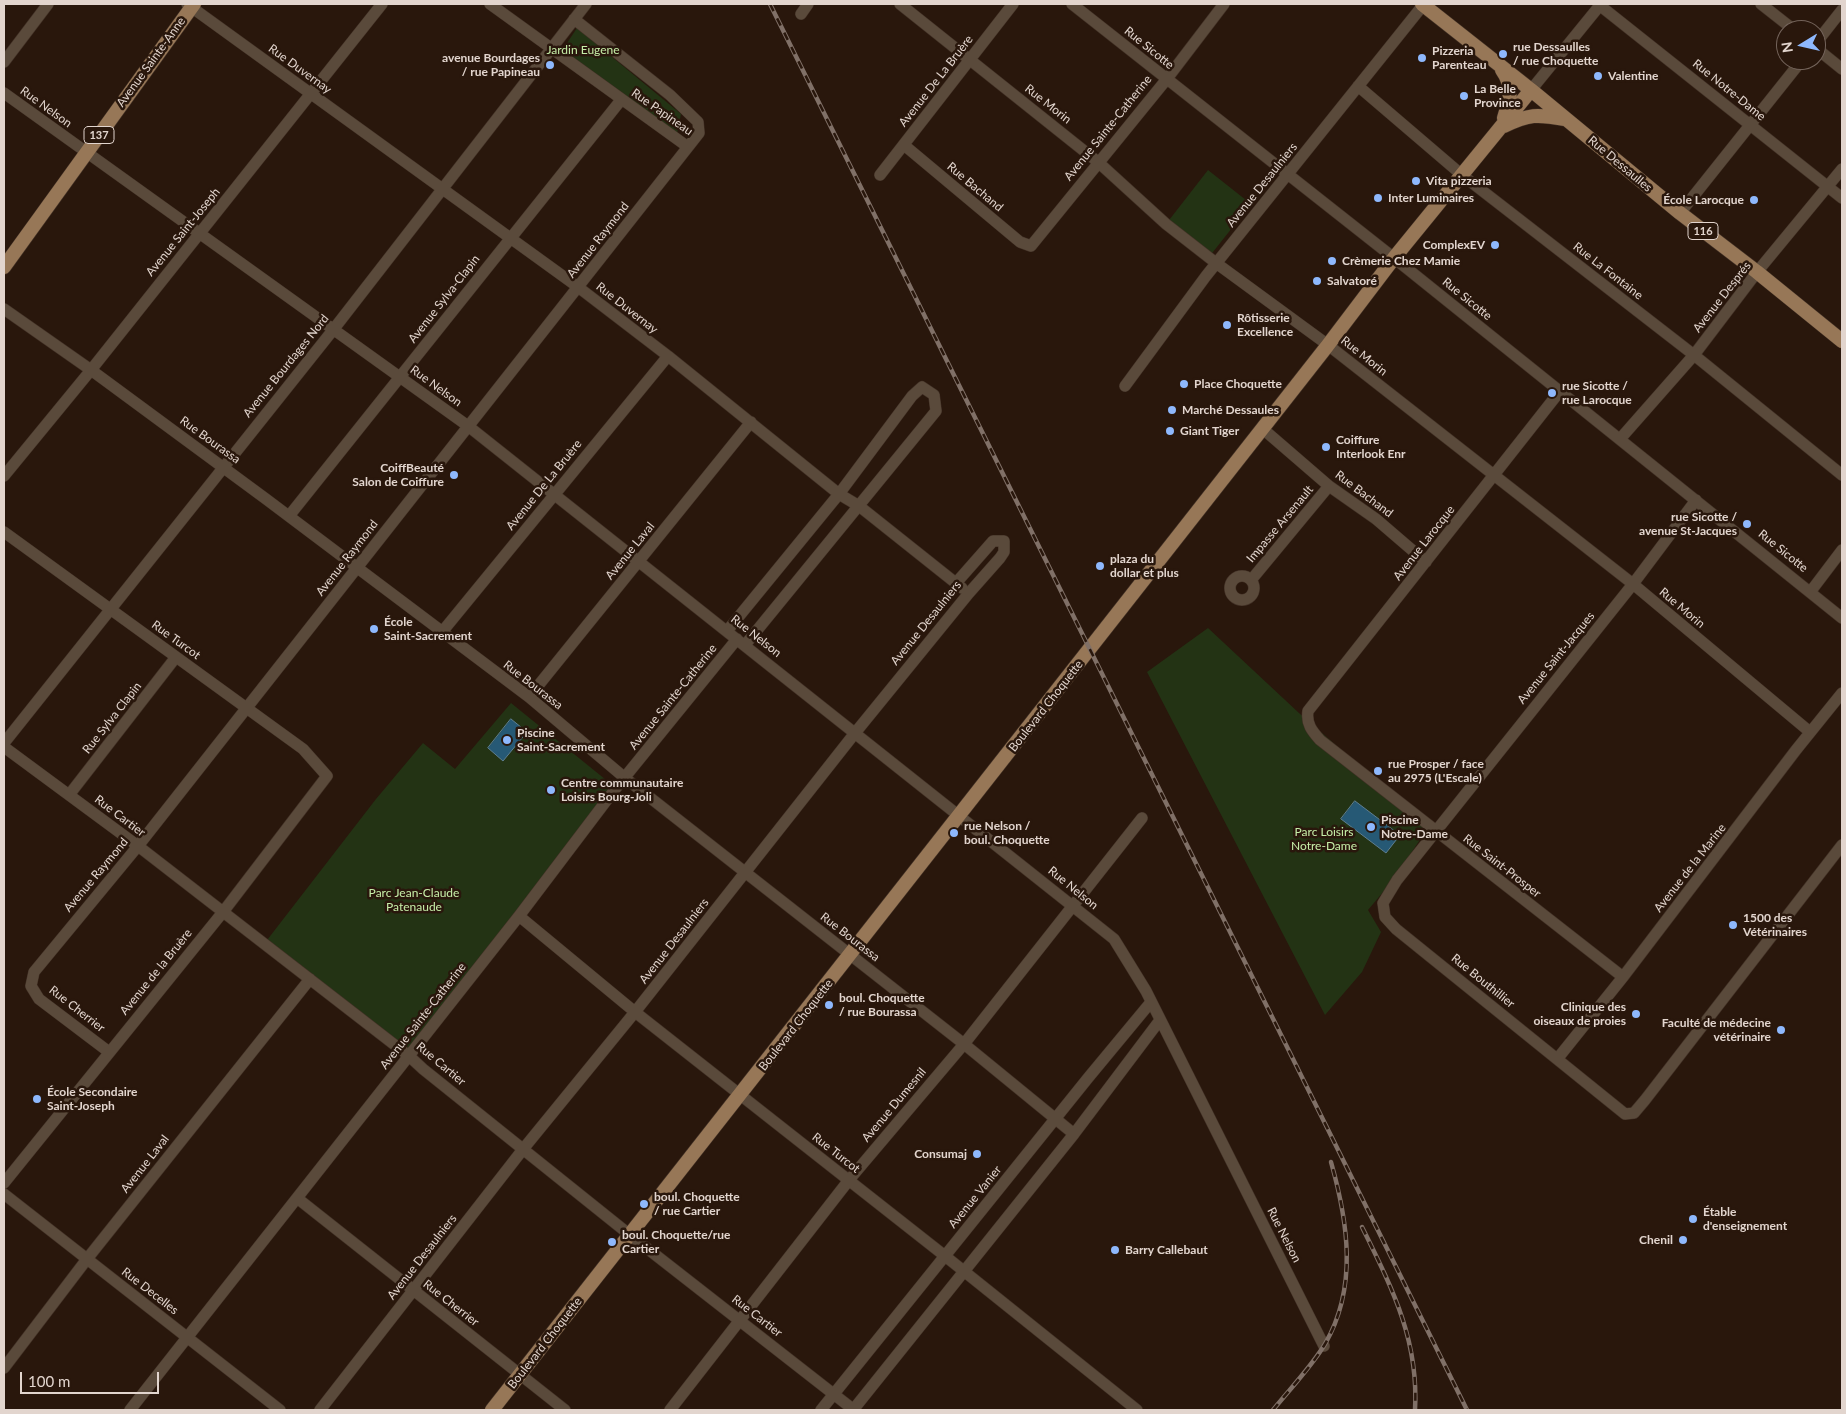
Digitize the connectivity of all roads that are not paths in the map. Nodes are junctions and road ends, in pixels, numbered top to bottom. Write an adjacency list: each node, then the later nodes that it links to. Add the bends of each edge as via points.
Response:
1 (48, 4): 22 (street)
2 (382, 4): 30 (street, Avenue Saint-Joseph)
3 (490, 4): 19 (street, Rue Papineau)
4 (586, 4): 16 (street, Avenue Bourdages Nord)
5 (808, 4): 15 (street)
6 (900, 4): 21 (street, Rue Morin)
7 (1013, 4): 21 (street, Avenue De La Bruère)
8 (1072, 4): 26 (street, Rue Sicotte)
9 (1224, 4): 26 (street, Avenue Sainte-Catherine)
10 (1423, 4): 23 (main road, Rue Dessaulles / 116); 27 (street, Avenue Desaulniers)
11 (1600, 4): 28 (street, Boulevard Choquette); 33 (street, Rue Notre-Dame)
12 (1761, 4): 17 (street)
13 (191, 5): 30 (street, Rue Duvernay); 37 (main road, Avenue Sainte-Anne / 137)
14 (1842, 10): 18 (street)
15 (801, 14)
16 (574, 19): 19 (street, Avenue Bourdages Nord); 36 (street, Rue Papineau, via 670,95 698,122 698,133)
17 (1781, 20)
18 (1826, 30)
19 (551, 49): 31 (street, Rue Papineau); 44 (street, Avenue Bourdages Nord)
20 (1826, 56): 24 (street)
21 (970, 59): 35 (street, Avenue De La Bruère); 38 (street, Rue Morin)
22 (4, 62)
23 (1497, 63): 28 (main road, Rue Dessaulles / 116); 34 (main road, via 1511,91)
24 (1842, 69)
25 (1794, 70): 33 (street)
26 (1166, 80): 38 (street, Avenue Sainte-Catherine); 40 (street, Rue Sicotte)
27 (1358, 86): 40 (street, Avenue Desaulniers); 42 (street, Rue La Fontaine)
28 (1531, 90): 32 (main road, Rue Dessaulles / 116); 34 (main road, Boulevard Choquette)
29 (4, 93): 37 (street, Rue Nelson)
30 (311, 93): 44 (street, Rue Duvernay); 47 (street, Avenue Saint-Joseph)
31 (621, 100): 36 (street, Rue Papineau); 48 (street, Avenue Sylva-Clapin)
32 (1566, 119): 34 (main road, via 1539,115); 46 (main road, Rue Dessaulles / 116)
33 (1750, 125): 43 (street, Rue Notre-Dame); 46 (street)
34 (1501, 128): 42 (main road, Boulevard Choquette)
35 (904, 145): 41 (street, Avenue De La Bruère); 49 (street, Rue Bachand, via 1020,242)
36 (688, 147): 54 (street, Avenue Raymond)
37 (86, 153): 47 (street, Rue Nelson); 52 (main road, Avenue Sainte-Anne / 137)
38 (1098, 162): 49 (street, Avenue Sainte-Catherine); 51 (street, Rue Morin, via 1166,224)
39 (1842, 169): 43 (street, Avenue Després)
40 (1287, 174): 50 (street, Rue Sicotte); 51 (street, Avenue Desaulniers)
41 (880, 175)
42 (1462, 175): 50 (main road, Boulevard Choquette); 59 (street, Rue La Fontaine)
43 (1828, 187): 45 (street, Rue Notre-Dame); 53 (street, Avenue Després)
44 (442, 189): 48 (street, Rue Duvernay); 56 (street, Avenue Bourdages Nord)
45 (1842, 198)
46 (1680, 213): 53 (main road, Rue Dessaulles / 116)
47 (199, 234): 56 (street, Rue Nelson); 61 (street, Avenue Saint-Joseph)
48 (510, 238): 54 (street, Rue Duvernay); 62 (street, Avenue Sylva-Clapin)
49 (1032, 246)
50 (1394, 258): 58 (main road, Boulevard Choquette); 64 (street, Rue Sicotte)
51 (1216, 263): 58 (street, Rue Morin); 63 (street, Avenue Desaulniers)
52 (4, 267)
53 (1757, 272): 57 (main road, Rue Dessaulles / 116); 59 (street, Avenue Després)
54 (578, 287): 60 (street, Rue Duvernay); 66 (street, Avenue Raymond)
55 (4, 309): 61 (street, Rue Bourassa)
56 (333, 330): 62 (street, Rue Nelson); 69 (street, Avenue Bourdages Nord)
57 (1842, 341)
58 (1328, 345): 67 (main road, Boulevard Choquette); 72 (street, Rue Morin)
59 (1694, 355): 68 (street, Avenue Després); 70 (street, Rue La Fontaine)
60 (668, 356): 65 (street, Rue Duvernay); 74 (street, Avenue De La Bruère)
61 (91, 370): 69 (street, Rue Bourassa); 71 (street, Avenue Saint-Joseph)
62 (400, 378): 66 (street, Rue Nelson); 78 (street, Avenue Sylva-Clapin)
63 (1125, 386)
64 (1560, 391): 68 (street, Rue Sicotte); 72 (street, Avenue Larocque)
65 (751, 422): 75 (street, Rue Duvernay); 81 (street, Avenue Laval)
66 (468, 426): 74 (street, Rue Nelson); 83 (street, Avenue Raymond)
67 (1263, 429): 73 (street, Rue Bachand); 105 (main road, Boulevard Choquette)
68 (1620, 439): 76 (street, Rue Sicotte)
69 (223, 467): 78 (street, Rue Bourassa); 89 (street, Avenue Bourdages Nord)
70 (1842, 475)
71 (4, 476)
72 (1495, 476): 82 (street, Avenue Larocque); 86 (street, Rue Morin)
73 (1329, 486): 82 (street, Rue Bachand, via 1376,519); 84 (street, Impasse Arsenault)
74 (554, 493): 81 (street, Rue Nelson); 92 (street, Avenue De La Bruère)
75 (839, 494): 77 (street, Rue Duvernay); 77 (street, Avenue Sainte-Catherine, via 922,387 934,395 936,410); 91 (street, Avenue Sainte-Catherine)
76 (1696, 500): 86 (street, Avenue Saint-Jacques); 87 (street, Rue Sicotte)
77 (859, 506): 85 (street, Rue Duvernay); 93 (street, Avenue Sainte-Catherine)
78 (289, 516): 83 (street, Rue Bourassa)
79 (4, 532): 89 (street, Rue Turcot)
80 (1842, 550): 87 (street)
81 (639, 562): 91 (street, Rue Nelson); 96 (street, Avenue Laval)
82 (1426, 562): 98 (street, Avenue Larocque)
83 (357, 568): 92 (street, Rue Bourassa); 97 (street, Avenue Raymond)
84 (1252, 579)
85 (956, 583): 88 (street, Rue Duvernay); 88 (street, Avenue Desaulniers, via 992,541 1004,540 1004,552 1000,558)
86 (1633, 584): 99 (street, Rue Morin); 107 (street, Avenue Saint-Jacques)
87 (1811, 591): 90 (street, Rue Sicotte)
88 (968, 593): 100 (street, Avenue Desaulniers)
89 (110, 609): 94 (street, Rue Turcot); 101 (street, Avenue Bourdages Nord)
90 (1842, 618)
91 (727, 631): 93 (street, Rue Nelson)
92 (442, 632): 96 (street, Rue Bourassa)
93 (741, 642): 100 (street, Rue Nelson); 103 (street, Avenue Sainte-Catherine)
94 (176, 657): 97 (street, Rue Turcot); 104 (street, Rue Sylva Clapin)
95 (1842, 693): 99 (street, Avenue de la Marine)
96 (529, 697): 103 (street, Rue Bourassa)
97 (247, 708): 102 (street, Rue Turcot, via 303,749); 109 (street, Avenue Raymond)
98 (1308, 711): 107 (street, Rue Saint-Prosper, via 1310,729 1320,740)
99 (1810, 732): 115 (street, Avenue de la Marine)
100 (855, 733): 105 (street, Rue Nelson); 110 (street, Avenue Desaulniers)
101 (4, 745): 104 (street, Rue Cartier)
102 (327, 776): 112 (street, Avenue de la Bruère)
103 (625, 778): 110 (street, Rue Bourassa); 113 (street, Avenue Sainte-Catherine)
104 (69, 795): 109 (street, Rue Cartier)
105 (960, 816): 111 (street, Rue Nelson); 114 (main road, Boulevard Choquette)
106 (1142, 818): 111 (street, Avenue Dumesnil)
107 (1435, 832): 115 (street, Rue Saint-Prosper); 124 (street, Rue Bouthillier, via 1383,903 1385,917)
108 (1842, 845): 124 (street, Rue Bouthillier, via 1634,1113 1625,1114)
109 (138, 846): 112 (street, Rue Cartier); 117 (street, Avenue Raymond, via 34,972)
110 (746, 872): 114 (street, Rue Bourassa); 119 (street, Avenue Desaulniers)
111 (1073, 906): 118 (street, Rue Nelson, via 1114,939); 121 (street, Avenue Dumesnil)
112 (223, 912): 116 (street, Rue Cartier); 122 (street, Avenue de la Bruère)
113 (519, 916): 119 (street, Rue Turcot); 123 (street, Avenue Sainte-Catherine)
114 (850, 955): 121 (street, Rue Bourassa); 127 (main road, Boulevard Choquette)
115 (1623, 977): 124 (street, Avenue de la Marine)
116 (310, 979): 123 (street, Rue Cartier); 137 (street, Avenue Laval)
117 (31, 986): 122 (street, Rue Cherrier, via 40,999)
118 (1151, 1002): 120 (street, Rue Nelson); 125 (street, Avenue Vanier)
119 (635, 1012): 127 (street, Rue Turcot); 130 (street, Avenue Desaulniers)
120 (1160, 1020): 126 (street); 142 (street, Rue Nelson)
121 (964, 1044): 128 (street, Rue Bourassa); 131 (street, Avenue Dumesnil)
122 (109, 1052): 132 (street, Avenue de la Bruère)
123 (409, 1056): 130 (street, Rue Cartier); 134 (street, Avenue Sainte-Catherine)
124 (1558, 1058)
125 (1088, 1078): 126 (street); 128 (street, Avenue Vanier)
126 (1105, 1093): 129 (street)
127 (740, 1095): 131 (street, Rue Turcot); 135 (main road, Boulevard Choquette)
128 (1055, 1119): 129 (street, Rue Bourassa); 136 (street, Avenue Vanier)
129 (1074, 1134): 138 (street)
130 (524, 1148): 135 (street, Rue Cartier); 139 (street, Avenue Desaulniers)
131 (849, 1180): 136 (street, Rue Turcot); 140 (street, Avenue Dumesnil)
132 (4, 1183)
133 (4, 1194): 137 (street, Rue Decelles)
134 (297, 1198): 139 (street, Rue Cherrier); 141 (street, Avenue Sainte-Catherine)
135 (630, 1235): 140 (street, Rue Cartier); 144 (main road, Boulevard Choquette)
136 (946, 1256): 138 (street, Rue Turcot); 145 (street, Avenue Vanier)
137 (88, 1259): 141 (street, Rue Decelles); 143 (street, Avenue Laval)
138 (963, 1270): 153 (street); 154 (street, Rue Turcot)
139 (414, 1291): 144 (street, Rue Cherrier); 148 (street, Avenue Desaulniers)
140 (740, 1320): 145 (street, Rue Cartier); 151 (street, Avenue Dumesnil)
141 (186, 1337): 146 (street, Avenue Sainte-Catherine); 147 (street, Rue Decelles)
142 (1324, 1346)
143 (4, 1368)
144 (520, 1375): 149 (main road, Boulevard Choquette); 150 (street, Rue Cherrier)
145 (834, 1394): 152 (street, Avenue Vanier); 153 (street, Rue Cartier)
146 (130, 1410)
147 (280, 1410)
148 (320, 1410)
149 (492, 1410)
150 (565, 1410)
151 (670, 1410)
152 (821, 1410)
153 (853, 1410)
154 (1137, 1410)

